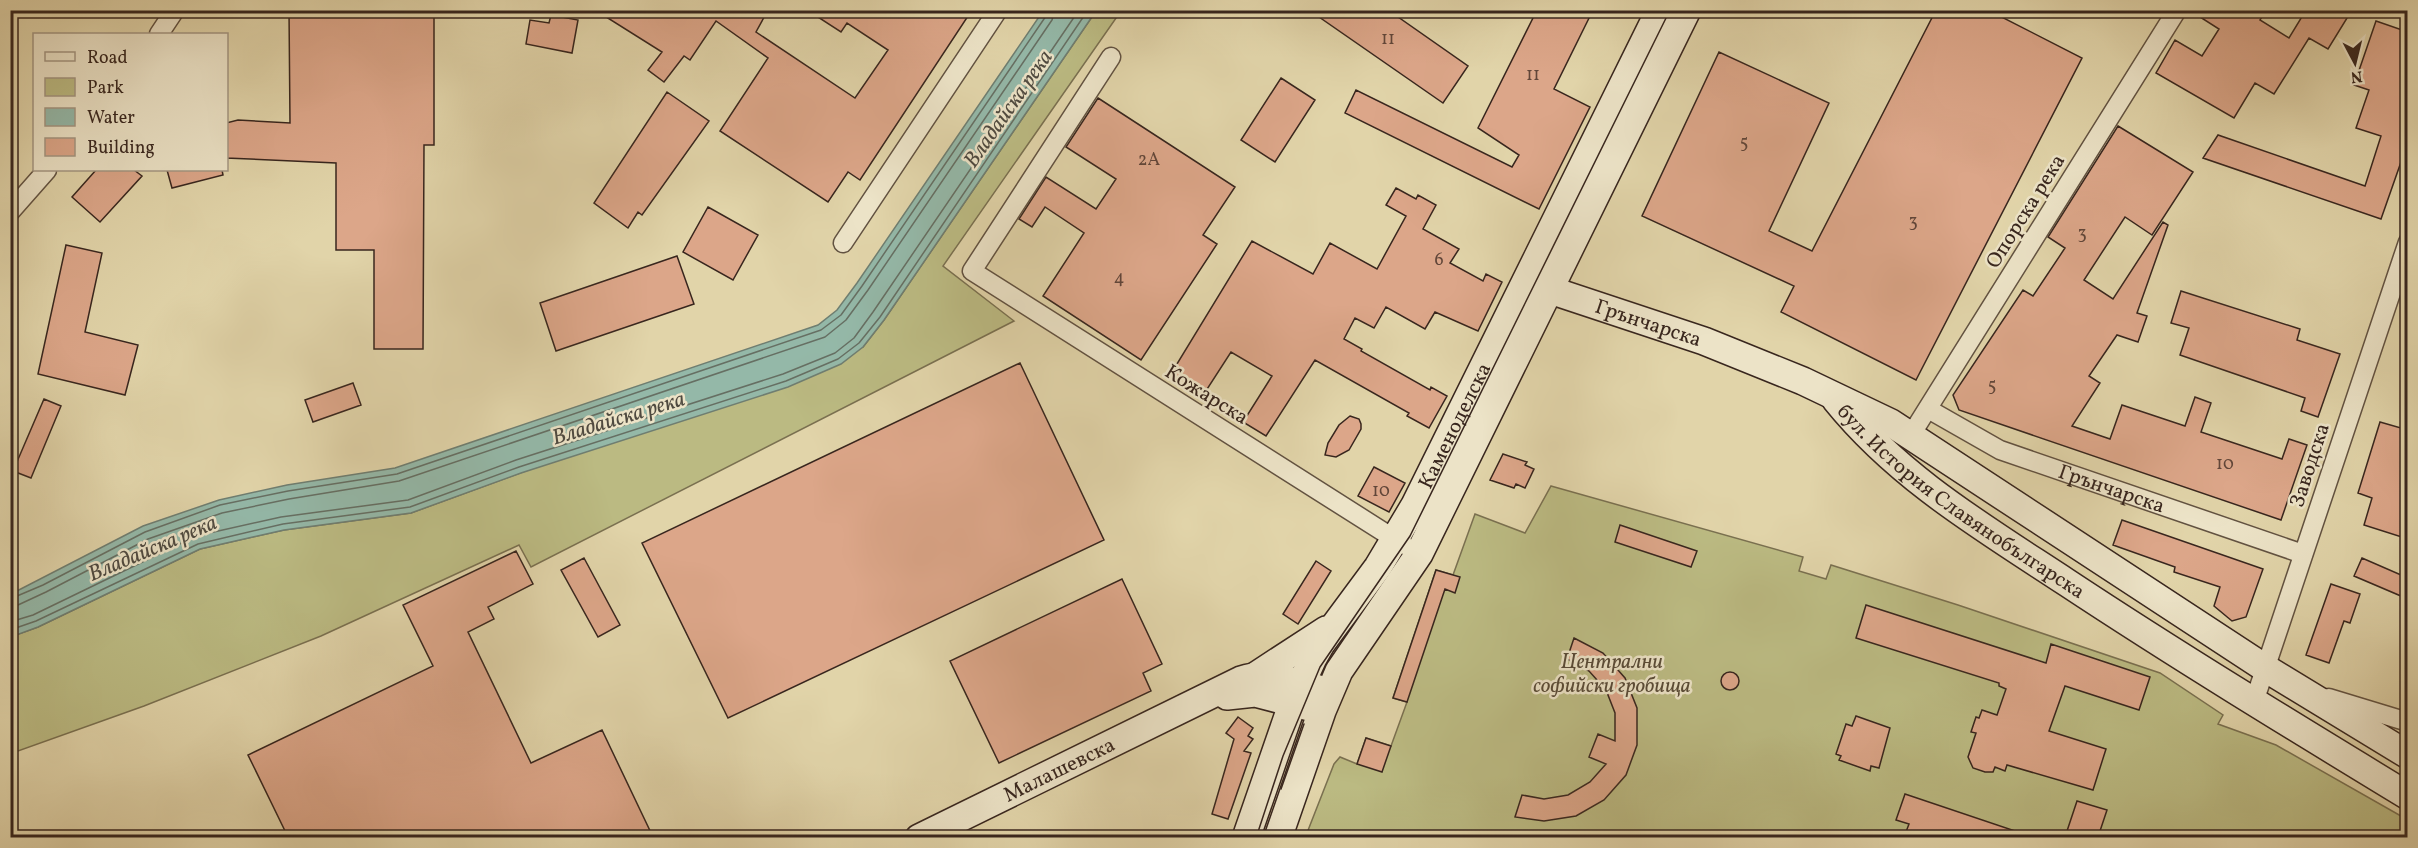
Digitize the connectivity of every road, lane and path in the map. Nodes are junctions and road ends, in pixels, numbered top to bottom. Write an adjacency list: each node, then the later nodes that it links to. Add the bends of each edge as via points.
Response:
1 (175, 10): 6 (street)
2 (998, 10): 11 (street)
3 (1660, 10): 12 (main road, Каменоделска)
4 (1687, 10): 12 (main road, Каменоделска)
5 (2177, 10): 14 (street, Опорска река)
6 (160, 33)
7 (1111, 57): 16 (street, Кожарска, via 972,271)
8 (46, 171): 9 (street)
9 (10, 212)
10 (2408, 242): 18 (street, Заводска)
11 (843, 243)
12 (1537, 285): 13 (main road, Грънчарска, via 1704,341); 16 (main road, Каменоделска); 17 (main road, Каменоделска)
13 (1833, 397): 15 (main road, бул. История Славянобългарска); 27 (main road, бул. История Славянобългарска, via 1880,449 1978,526)
14 (1928, 409): 15 (street, Опорска река); 18 (street, Грънчарска, via 2000,450)
15 (1911, 435): 20 (main road, бул. История Славянобългарска)
16 (1396, 539): 17 (street, Кожарска); 19 (main road, Каменоделска)
17 (1419, 554): 26 (main road, Каменоделска, via 1350,653)
18 (2303, 554): 20 (street, Заводска)
19 (1335, 625): 21 (main road); 23 (main road, Каменоделска)
20 (2265, 668): 22 (main road, бул. История Славянобългарска); 27 (street, Заводска)
21 (1257, 675): 23 (main road, Малашевска, via 1283,678); 25 (main road, Малашевска)
22 (2299, 688): 28 (street, бул. История Славянобългарска); 30 (main road, бул. История Славянобългарска)
23 (1297, 693): 24 (main road, Малашевска); 26 (main road, Малашевска); 29 (main road, Каменоделска)
24 (1229, 695): 25 (main road, Малашевска); 29 (main road, via 1243,699 1263,714 1271,728)
25 (1199, 702): 32 (main road, Малашевска)
26 (1326, 702): 34 (main road, Каменоделска)
27 (2253, 702): 31 (main road, бул. История Славянобългарска)
28 (2408, 722)
29 (1275, 753): 33 (main road, Каменоделска)
30 (2408, 755)
31 (2408, 796)
32 (919, 837)
33 (1246, 837)
34 (1278, 837)

